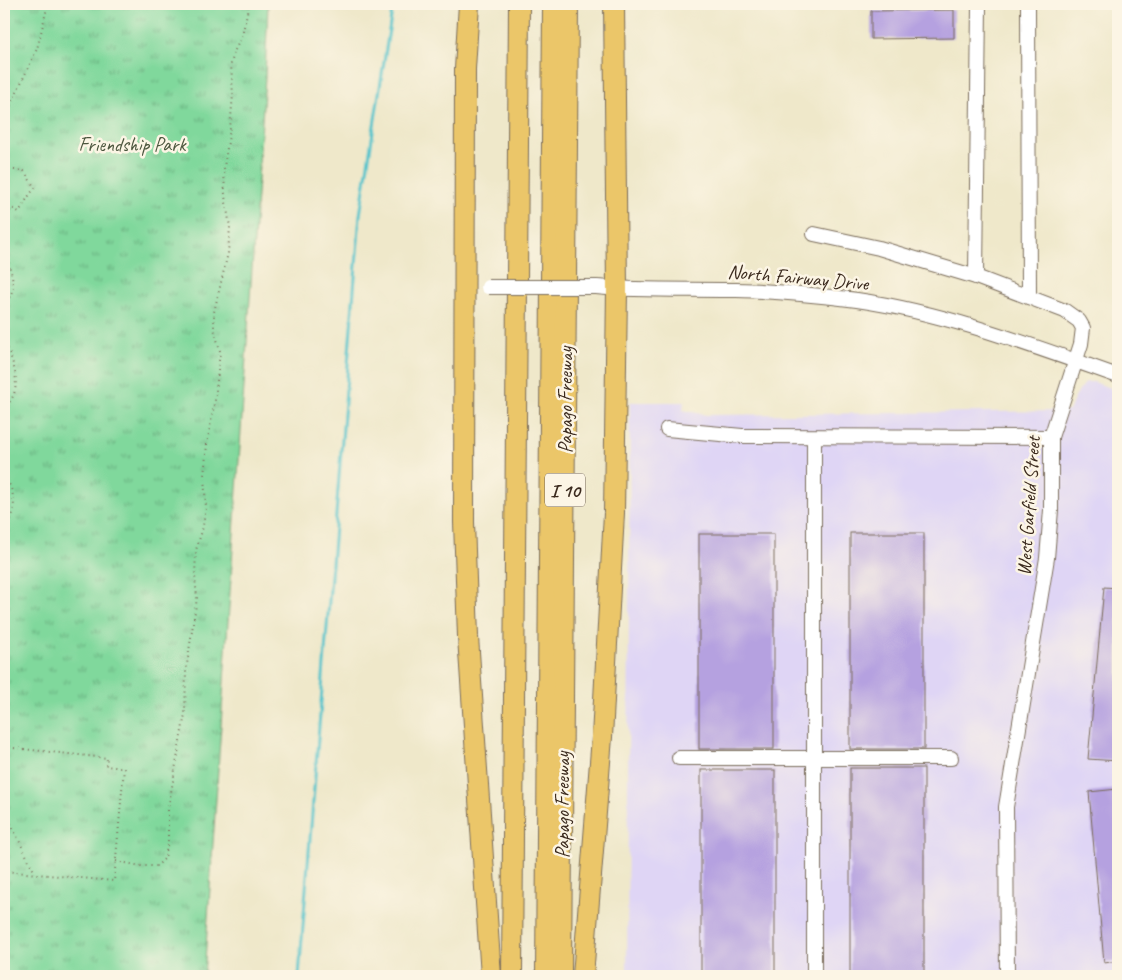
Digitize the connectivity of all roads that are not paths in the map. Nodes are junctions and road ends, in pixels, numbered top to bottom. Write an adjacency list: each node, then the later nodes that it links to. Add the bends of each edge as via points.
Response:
1 (469, 4): 10 (highway, via 465,69)
2 (519, 4): 22 (highway, I 10)
3 (553, 4): 23 (highway)
4 (568, 4): 24 (highway, Papago Freeway / I 10)
5 (614, 4): 11 (highway)
6 (980, 4): 9 (street)
7 (1028, 4): 12 (street)
8 (814, 234): 9 (street, West Garfield Street, via 879,248)
9 (976, 277): 12 (street, West Garfield Street)
10 (464, 287): 11 (street, North Fairway Drive, bridge); 21 (highway, via 464,522 468,627)
11 (617, 289): 13 (street, North Fairway Drive, via 737,290 858,300 969,326); 25 (highway, via 610,616)
12 (1029, 297): 13 (street, West Garfield Street, via 1079,320 1083,336)
13 (1075, 361): 14 (street, North Fairway Drive); 17 (street, West Garfield Street)
14 (1118, 376)
15 (667, 429): 16 (street, via 742,436)
16 (814, 437): 17 (street); 19 (street)
17 (1051, 437): 27 (street, West Garfield Street, via 1047,558 1006,807)
18 (680, 758): 19 (street)
19 (814, 758): 20 (street); 26 (street)
20 (951, 758)
21 (491, 976)
22 (512, 976)
23 (546, 976)
24 (561, 976)
25 (582, 976)
26 (814, 976)
27 (1008, 976)

